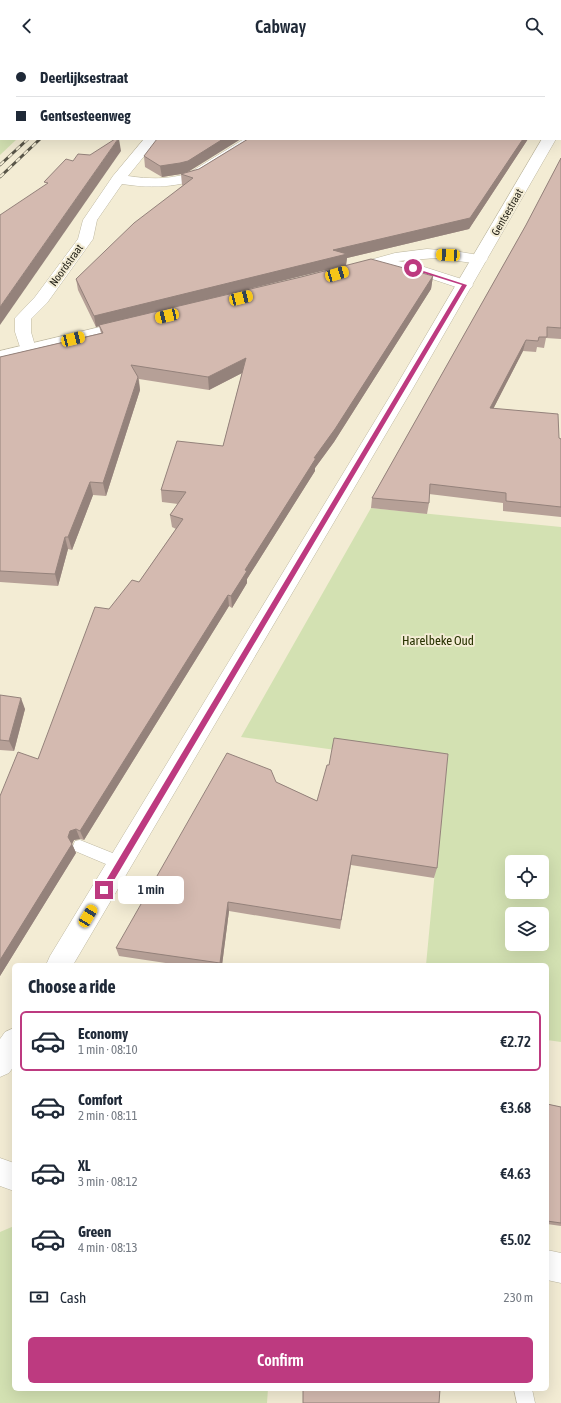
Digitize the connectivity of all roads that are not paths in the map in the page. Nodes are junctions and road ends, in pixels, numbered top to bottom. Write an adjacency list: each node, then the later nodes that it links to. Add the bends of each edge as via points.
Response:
1 (149, 140): 4 (main road, Noordstraat)
2 (251, 140): 4 (main road, via 185,179 164,184)
3 (548, 140): 5 (main road, Gentsestraat)
4 (118, 179): 10 (main road, Noordstraat, via 90,220 85,239 41,300 23,318 23,332)
5 (480, 259): 6 (main road, via 458,255 409,255); 8 (main road, Gentsestraat)
6 (370, 264): 7 (main road); 8 (main road, via 413,268)
7 (341, 272)
8 (465, 285): 13 (main road, Gentsestraat)
9 (147, 321): 10 (main road)
10 (28, 349): 11 (main road)
11 (0, 356)
12 (80, 846): 13 (lane)
13 (120, 864): 14 (main road, Gentsestraat)
14 (59, 963)
15 (12, 1044): 16 (main road)
16 (0, 1064)
17 (0, 1172): 18 (main road)
18 (12, 1176)
19 (549, 1265): 20 (main road)
20 (561, 1268)
21 (523, 1391): 22 (lane)
22 (526, 1403)

